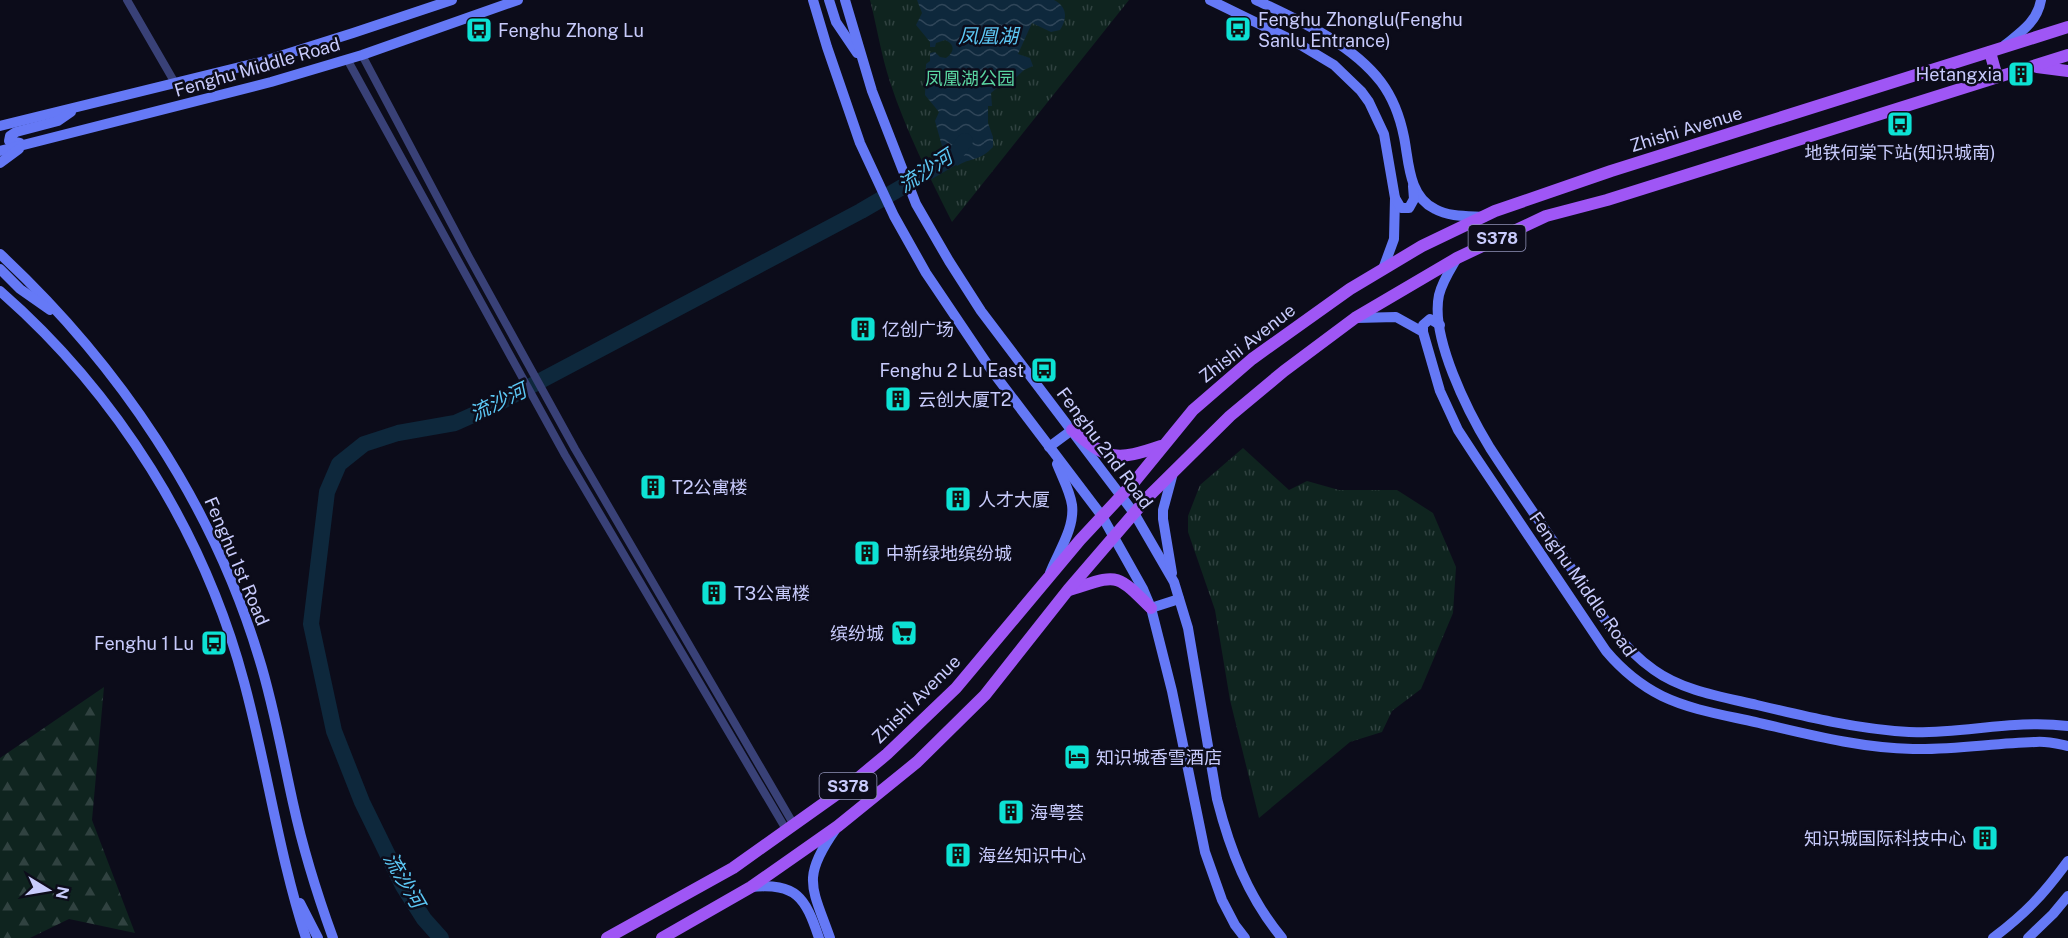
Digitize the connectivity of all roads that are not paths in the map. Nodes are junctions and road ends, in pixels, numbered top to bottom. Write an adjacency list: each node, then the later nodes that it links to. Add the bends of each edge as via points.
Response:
1 (127, 0): 19 (street)
2 (452, 0): 19 (street, Fenghu Middle Road, via 261,62)
3 (518, 0): 12 (street, Fenghu Middle Road)
4 (813, 0): 39 (street, via 845,102 894,216 960,326)
5 (829, 0): 15 (street, via 836,22)
6 (845, 0): 15 (street, Fenghu 2nd Road)
7 (1210, 0): 26 (street, via 1315,53 1361,91 1384,134)
8 (1256, 0): 25 (street, via 1330,38 1359,59 1382,83 1398,116)
9 (2041, 0): 11 (street, via 2030,25)
10 (2068, 27): 11 (main road, Zhishi Avenue / S378)
11 (1996, 50): 18 (main road); 27 (main road, Zhishi Avenue / S378, via 1611,171)
12 (362, 55): 14 (street, Fenghu Middle Road); 55 (street, via 521,352)
13 (2068, 55): 16 (main road, S378)
14 (347, 59): 22 (street, Fenghu Middle Road); 55 (street, via 545,418)
15 (863, 60): 37 (street, Fenghu 2nd Road, via 916,204 981,311)
16 (2030, 66): 17 (main road); 18 (main road, S378)
17 (2068, 71)
18 (1997, 77): 29 (main road, S378, via 1546,216)
19 (174, 83): 20 (street, Fenghu Middle Road)
20 (80, 106): 21 (street, Fenghu Middle Road); 22 (street, via 58,121 16,132 9,139 13,143)
21 (0, 126)
22 (27, 143): 23 (street, Fenghu Middle Road); 24 (street)
23 (0, 151)
24 (0, 163)
25 (1413, 186): 26 (street, via 1414,199 1409,208 1401,208); 27 (street, via 1435,210)
26 (1395, 198): 30 (street, via 1394,239)
27 (1484, 217): 30 (main road, Zhishi Avenue / S378)
28 (1, 254): 34 (street, Fenghu 1st Road)
29 (1457, 258): 33 (main road, S378); 35 (street, Fenghu Middle Road, via 1439,293)
30 (1383, 268): 38 (main road, Zhishi Avenue / S378, via 1251,359 1193,410)
31 (0, 269): 34 (street, via 20,290)
32 (0, 291): 58 (street, Fenghu 1st Road, via 57,346 111,410 189,539 219,606 243,680)
33 (1355, 318): 36 (street, via 1396,317); 40 (main road, S378, via 1248,401)
34 (63, 319): 62 (street, Fenghu 1st Road, via 123,390 159,442 195,502 222,559 259,656 276,715 309,869)
35 (1440, 325): 36 (street, via 1430,319 1423,325); 51 (street, Fenghu Middle Road, via 1459,390 1486,440 1615,633 1656,672 1705,692 1869,729 1932,732)
36 (1423, 332): 52 (street, Fenghu Middle Road, via 1435,377 1458,430 1606,651 1647,688 1702,710 1870,746 1914,750)
37 (1072, 430): 38 (main road, via 1106,455 1128,456); 39 (street); 41 (street, Fenghu 2nd Road)
38 (1162, 446): 41 (main road, Zhishi Avenue / S378)
39 (1049, 447): 43 (street); 45 (street, via 1072,509 1066,537)
40 (1173, 472): 42 (main road, S378); 46 (street, via 1163,519)
41 (1121, 495): 42 (street, Fenghu 2nd Road); 43 (main road, Zhishi Avenue / S378)
42 (1134, 513): 44 (main road, S378); 46 (street, Fenghu 2nd Road)
43 (1101, 516): 44 (street); 45 (main road, Zhishi Avenue / S378)
44 (1114, 537): 47 (main road, S378); 49 (street)
45 (1047, 582): 55 (main road, Zhishi Avenue / S378, via 956,688 909,734 851,784)
46 (1174, 582): 48 (street, Fenghu 2nd Road)
47 (1068, 590): 49 (main road, via 1113,578 1130,586); 54 (main road, S378, via 969,711 917,762)
48 (1179, 599): 49 (street); 68 (street, Fenghu 2nd Road, via 1188,628 1224,827 1258,906)
49 (1151, 608): 67 (street, via 1205,852 1222,900)
50 (2065, 724): 51 (street, Fenghu Middle Road)
51 (2019, 725): 52 (street)
52 (2021, 744): 53 (street, Fenghu Middle Road, via 2038,742)
53 (2068, 747)
54 (838, 826): 57 (main road, S378); 66 (street, via 822,848 812,878)
55 (790, 828): 63 (main road, Zhishi Avenue / S378, via 733,867)
56 (2068, 861): 69 (street, via 2028,911)
57 (751, 887): 64 (main road, S378); 65 (street, via 780,886 793,892 808,909)
58 (291, 888): 60 (street, Fenghu 1st Road); 61 (street)
59 (2068, 896): 70 (street)
60 (306, 938)
61 (318, 938)
62 (333, 938)
63 (607, 938)
64 (662, 938)
65 (819, 938)
66 (830, 938)
67 (1245, 938)
68 (1282, 938)
69 (1993, 938)
70 (2028, 938)

